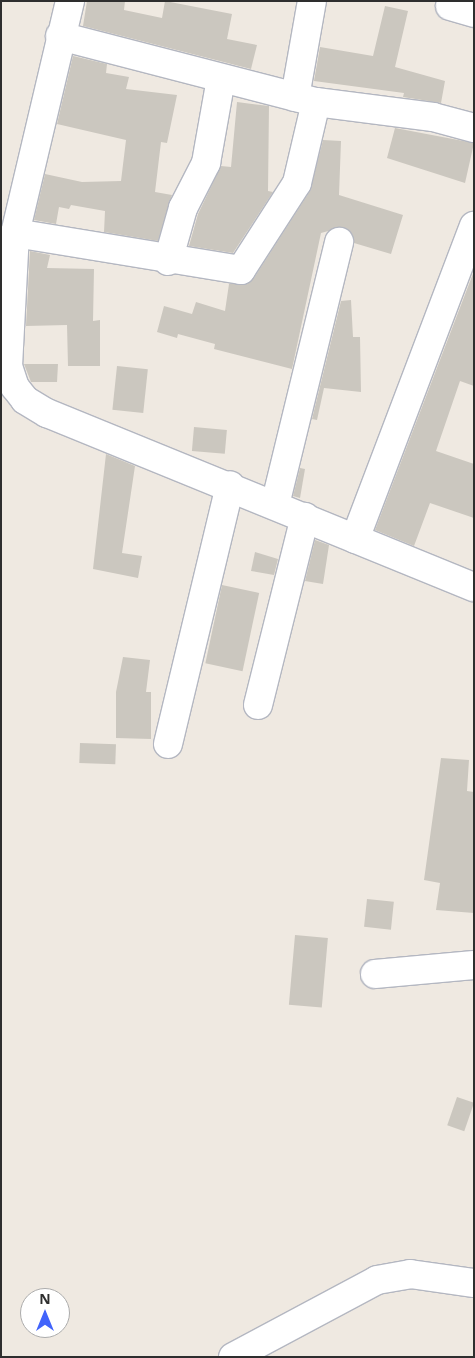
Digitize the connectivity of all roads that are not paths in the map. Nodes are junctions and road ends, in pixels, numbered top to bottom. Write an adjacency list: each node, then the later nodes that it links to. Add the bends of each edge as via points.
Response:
1 (70, 1): 3 (street)
2 (312, 1): 5 (street)
3 (60, 36): 4 (street); 9 (street)
4 (221, 79): 5 (street); 10 (street, via 206,163 183,208)
5 (306, 100): 6 (street, via 433,117); 10 (street, via 297,183 248,264 235,272)
6 (474, 128)
7 (474, 226): 15 (street)
8 (339, 242): 13 (street)
9 (10, 245): 10 (street); 11 (street)
10 (168, 261)
11 (8, 397): 12 (street, via 25,400 47,413)
12 (230, 485): 13 (street); 18 (street)
13 (275, 505): 14 (street)
14 (305, 517): 15 (street); 17 (street)
15 (354, 539): 16 (street)
16 (474, 587)
17 (258, 705)
18 (168, 744)
19 (474, 964): 20 (street)
20 (375, 974)
21 (474, 1283): 22 (street, via 410,1274 377,1280)
22 (233, 1357)

